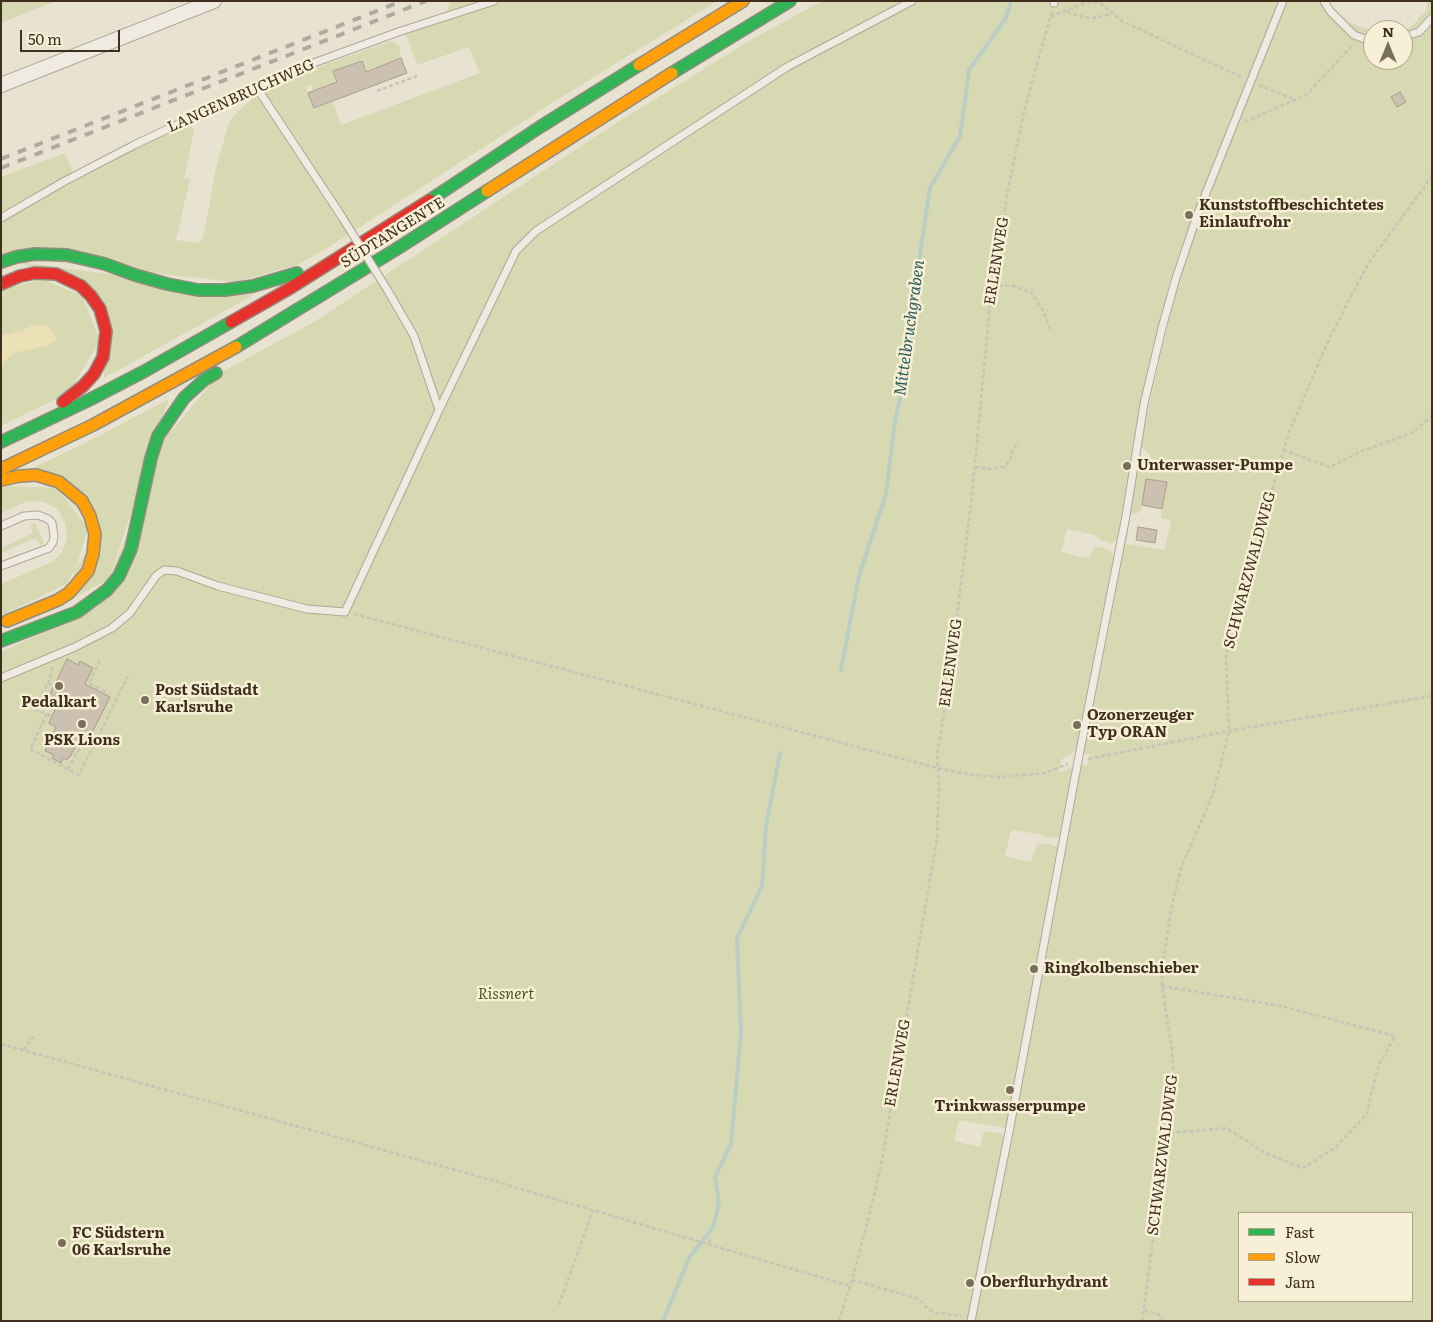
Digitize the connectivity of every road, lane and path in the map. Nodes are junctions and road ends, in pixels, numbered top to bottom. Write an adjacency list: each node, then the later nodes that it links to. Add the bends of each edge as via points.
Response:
1 (214, 1): 18 (street)
2 (494, 1): 19 (lane, LANGENBRUCHWEG, via 325,58)
3 (743, 1): 26 (highway, SÜDTANGENTE)
4 (790, 1): 30 (highway, SÜDTANGENTE)
5 (912, 1): 31 (lane, via 787,67 536,231 516,251)
6 (1283, 1): 17 (lane)
7 (1324, 1): 14 (lane)
8 (1054, 2): 11 (path, ERLENWEG)
9 (1065, 11): 10 (path, via 1093,18); 10 (path, via 1094,2); 11 (path)
10 (1113, 14): 17 (path)
11 (1051, 17): 28 (path, ERLENWEG, via 1024,111)
12 (1432, 18): 13 (lane)
13 (1413, 34)
14 (1354, 35): 15 (lane); 21 (path, via 1350,48 1306,96)
15 (1363, 38)
16 (417, 76): 20 (path)
17 (1251, 82): 21 (path); 22 (lane)
18 (1, 85)
19 (257, 88): 24 (lane, LANGENBRUCHWEG, via 136,144); 31 (lane, bridge, via 342,217 414,336)
20 (377, 92)
21 (1296, 100): 22 (path)
22 (1232, 127): 59 (lane, via 1198,213 1162,328 1144,404 1126,516)
23 (1432, 176): 36 (path, SCHWARZWALDWEG, via 1368,264 1329,339)
24 (1, 218)
25 (1, 262): 26 (highway, via 35,254 67,254 167,284 198,290 225,290 254,286)
26 (328, 262): 33 (highway, SÜDTANGENTE, via 201,340)
27 (1, 284): 33 (highway, via 35,273 56,274 81,286 100,309 104,320 106,342 94,374)
28 (992, 285): 29 (path, via 1014,286 1032,293); 37 (path, ERLENWEG)
29 (1050, 329)
30 (256, 336): 38 (highway, SÜDTANGENTE, via 93,425); 44 (highway, via 225,367 184,398 158,436 131,550 119,576 107,590 77,612)
31 (439, 410): 42 (lane)
32 (1432, 416): 36 (path, via 1412,433 1330,467)
33 (39, 425): 34 (highway, SÜDTANGENTE)
34 (1, 442)
35 (1019, 442): 37 (path, via 1004,467)
36 (1284, 450): 55 (path, SCHWARZWALDWEG, via 1226,656)
37 (975, 467): 60 (path, ERLENWEG)
38 (1, 469)
39 (1, 480): 43 (highway, via 36,475 67,487 82,501 90,516 95,544 88,571 69,593 46,606)
40 (1, 526): 41 (lane, via 38,514 52,523 54,536 49,548)
41 (1, 566)
42 (345, 612): 45 (lane, via 307,609 164,570 156,576 130,613 112,628); 60 (path)
43 (1, 623)
44 (1, 641)
45 (49, 658): 48 (lane); 49 (path, via 52,667)
46 (100, 660): 51 (path, via 88,683)
47 (128, 676): 57 (path)
48 (1, 678)
49 (48, 683): 50 (path); 53 (path, via 35,709)
50 (54, 686)
51 (108, 693)
52 (1432, 696): 55 (path)
53 (47, 714): 54 (path); 61 (path, via 30,750)
54 (60, 720)
55 (1229, 731): 59 (path); 62 (path, SCHWARZWALDWEG, via 1213,794 1181,868 1171,910)
56 (89, 739): 57 (path)
57 (95, 742): 58 (path)
58 (92, 747): 61 (path, via 83,742); 61 (path, via 79,775)
59 (1078, 760): 60 (path, via 1045,773 1000,777); 76 (lane)
60 (937, 768): 72 (path, ERLENWEG, via 936,838 882,1160)
61 (68, 769)
62 (1162, 986): 66 (path, SCHWARZWALDWEG, via 1174,1084); 66 (path, via 1281,1006 1396,1036 1379,1065 1367,1114 1336,1147 1303,1168 1265,1154 1227,1128)
63 (34, 1037): 65 (path)
64 (1, 1044): 65 (path)
65 (24, 1050): 67 (path)
66 (1168, 1133): 75 (path, SCHWARZWALDWEG)
67 (593, 1210): 69 (path); 74 (path)
68 (697, 1234): 69 (path)
69 (692, 1238): 71 (path)
70 (710, 1238): 71 (path)
71 (709, 1243): 73 (path)
72 (852, 1280): 73 (path, ERLENWEG); 76 (path, via 919,1299 936,1314 954,1314)
73 (850, 1286): 77 (path, ERLENWEG)
74 (559, 1305)
75 (1144, 1310): 78 (path, SCHWARZWALDWEG); 79 (path, via 1160,1315)
76 (972, 1320)
77 (839, 1321)
78 (1142, 1321)
79 (1163, 1321)

